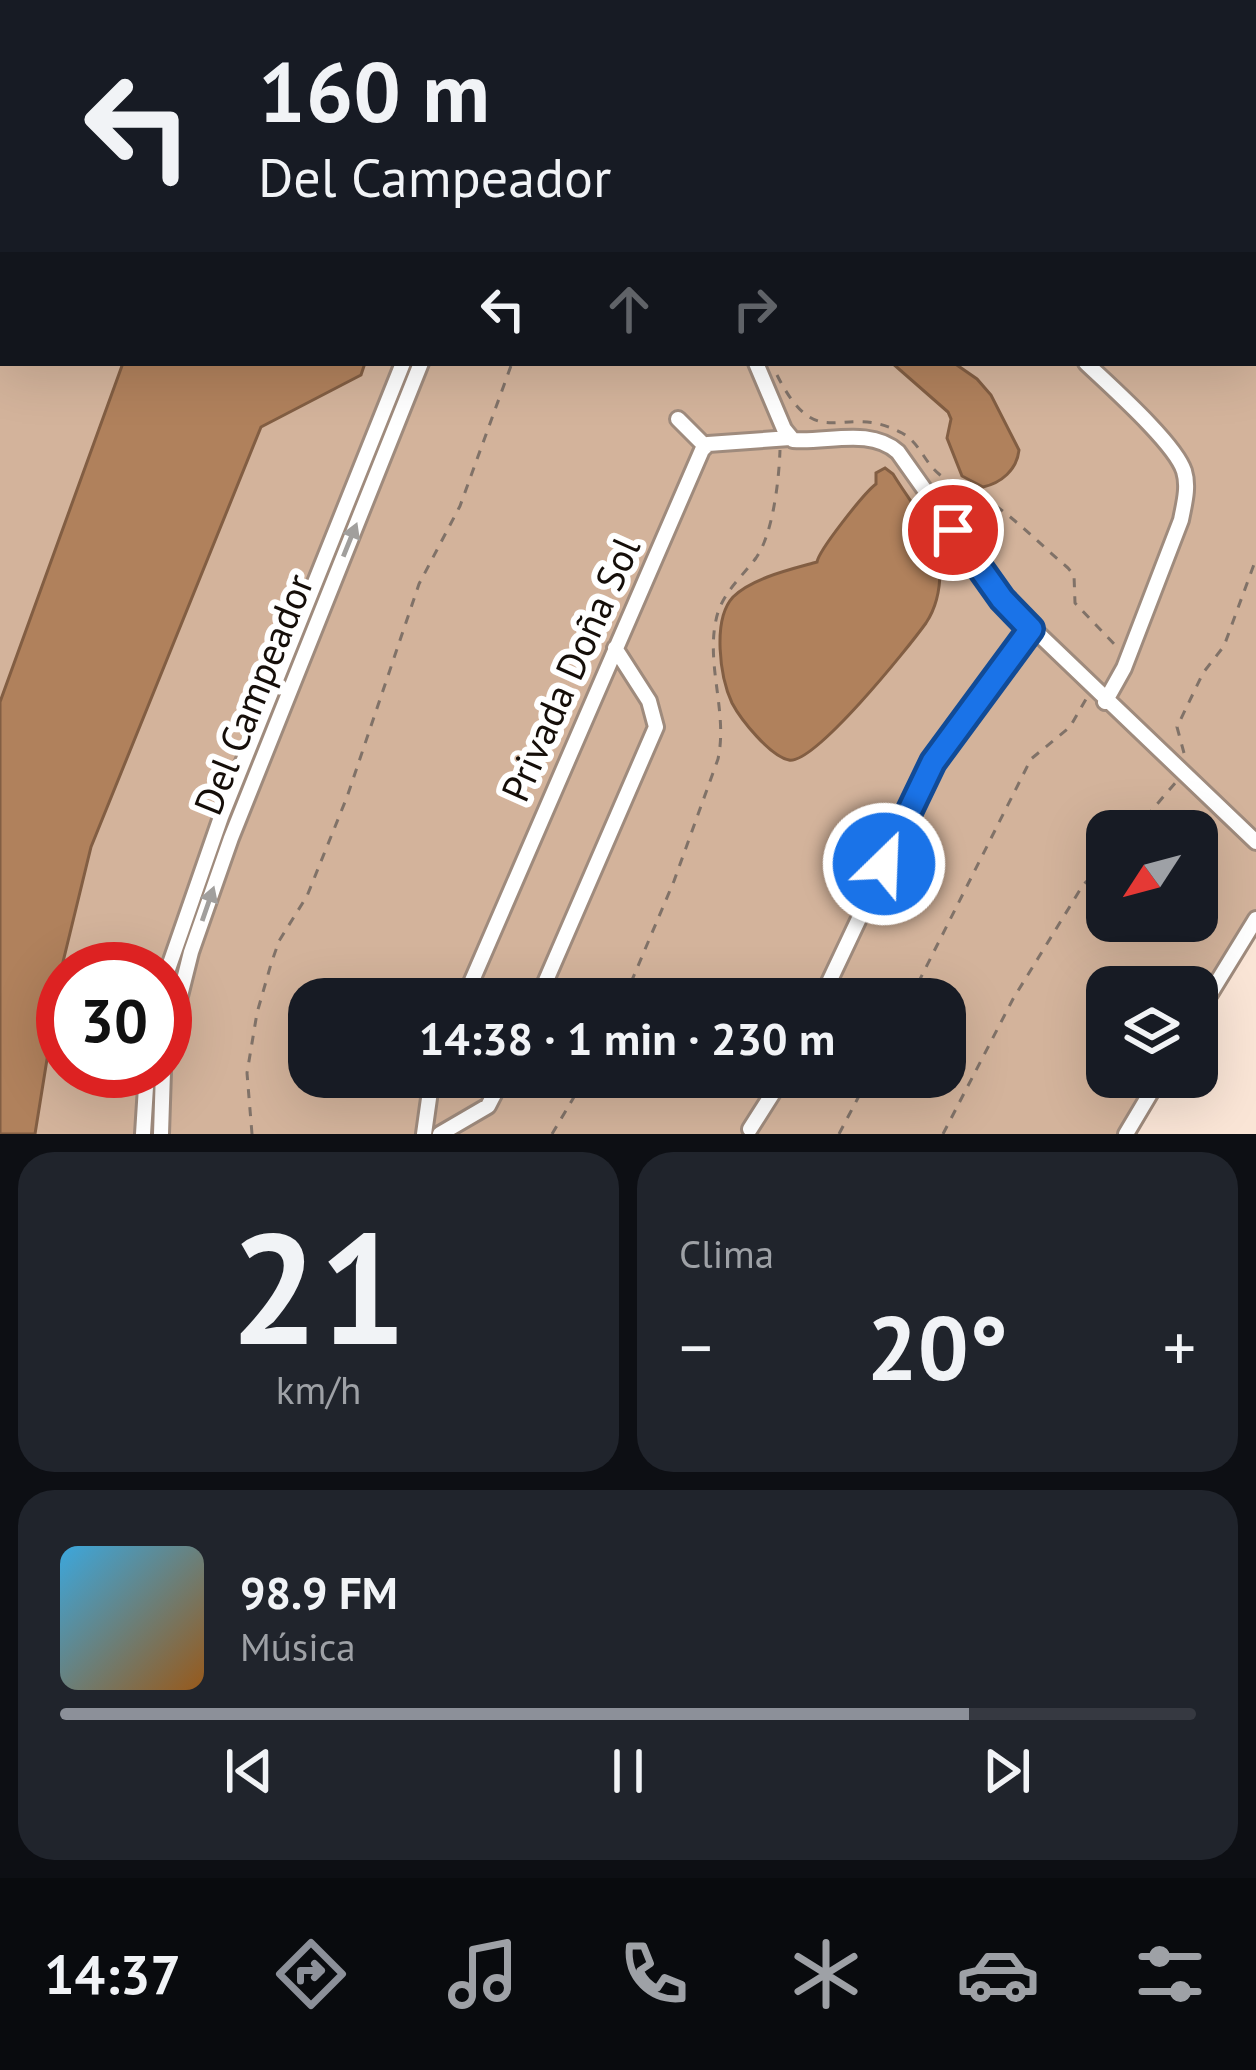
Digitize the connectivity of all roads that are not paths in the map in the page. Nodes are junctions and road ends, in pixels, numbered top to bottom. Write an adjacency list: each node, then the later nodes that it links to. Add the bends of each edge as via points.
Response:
1 (402, 366): 7 (street, Del Campeador)
2 (419, 366): 7 (street, Del Campeador)
3 (758, 366): 6 (street)
4 (1089, 366): 13 (street, via 1174,453 1186,496)
5 (678, 419): 8 (street)
6 (785, 438): 8 (street); 11 (street, via 888,442)
7 (381, 440): 9 (street, Del Campeador); 10 (street, Del Campeador, one-way to 7)
8 (705, 446): 12 (street, Privada Doña Sol)
9 (306, 602): 10 (street); 14 (street, Del Campeador)
10 (322, 610): 14 (street, Del Campeador)
11 (1031, 629): 13 (street); 21 (street, via 933,762)
12 (615, 648): 19 (street, Privada Doña Sol); 20 (street, via 656,727)
13 (1105, 702): 15 (street)
14 (248, 772): 17 (street, Del Campeador); 18 (street, Del Campeador, one-way to 14)
15 (1256, 842)
16 (1256, 919): 22 (street)
17 (180, 942)
18 (192, 949)
19 (473, 978)
20 (547, 978)
21 (830, 978)
22 (1218, 981)
23 (145, 1098): 30 (street)
24 (162, 1098): 31 (street)
25 (429, 1098): 32 (street)
26 (492, 1098): 33 (street)
27 (769, 1098): 29 (street)
28 (1147, 1098): 34 (street)
29 (750, 1129)
30 (143, 1134)
31 (161, 1134)
32 (424, 1134)
33 (440, 1134)
34 (1126, 1134)

